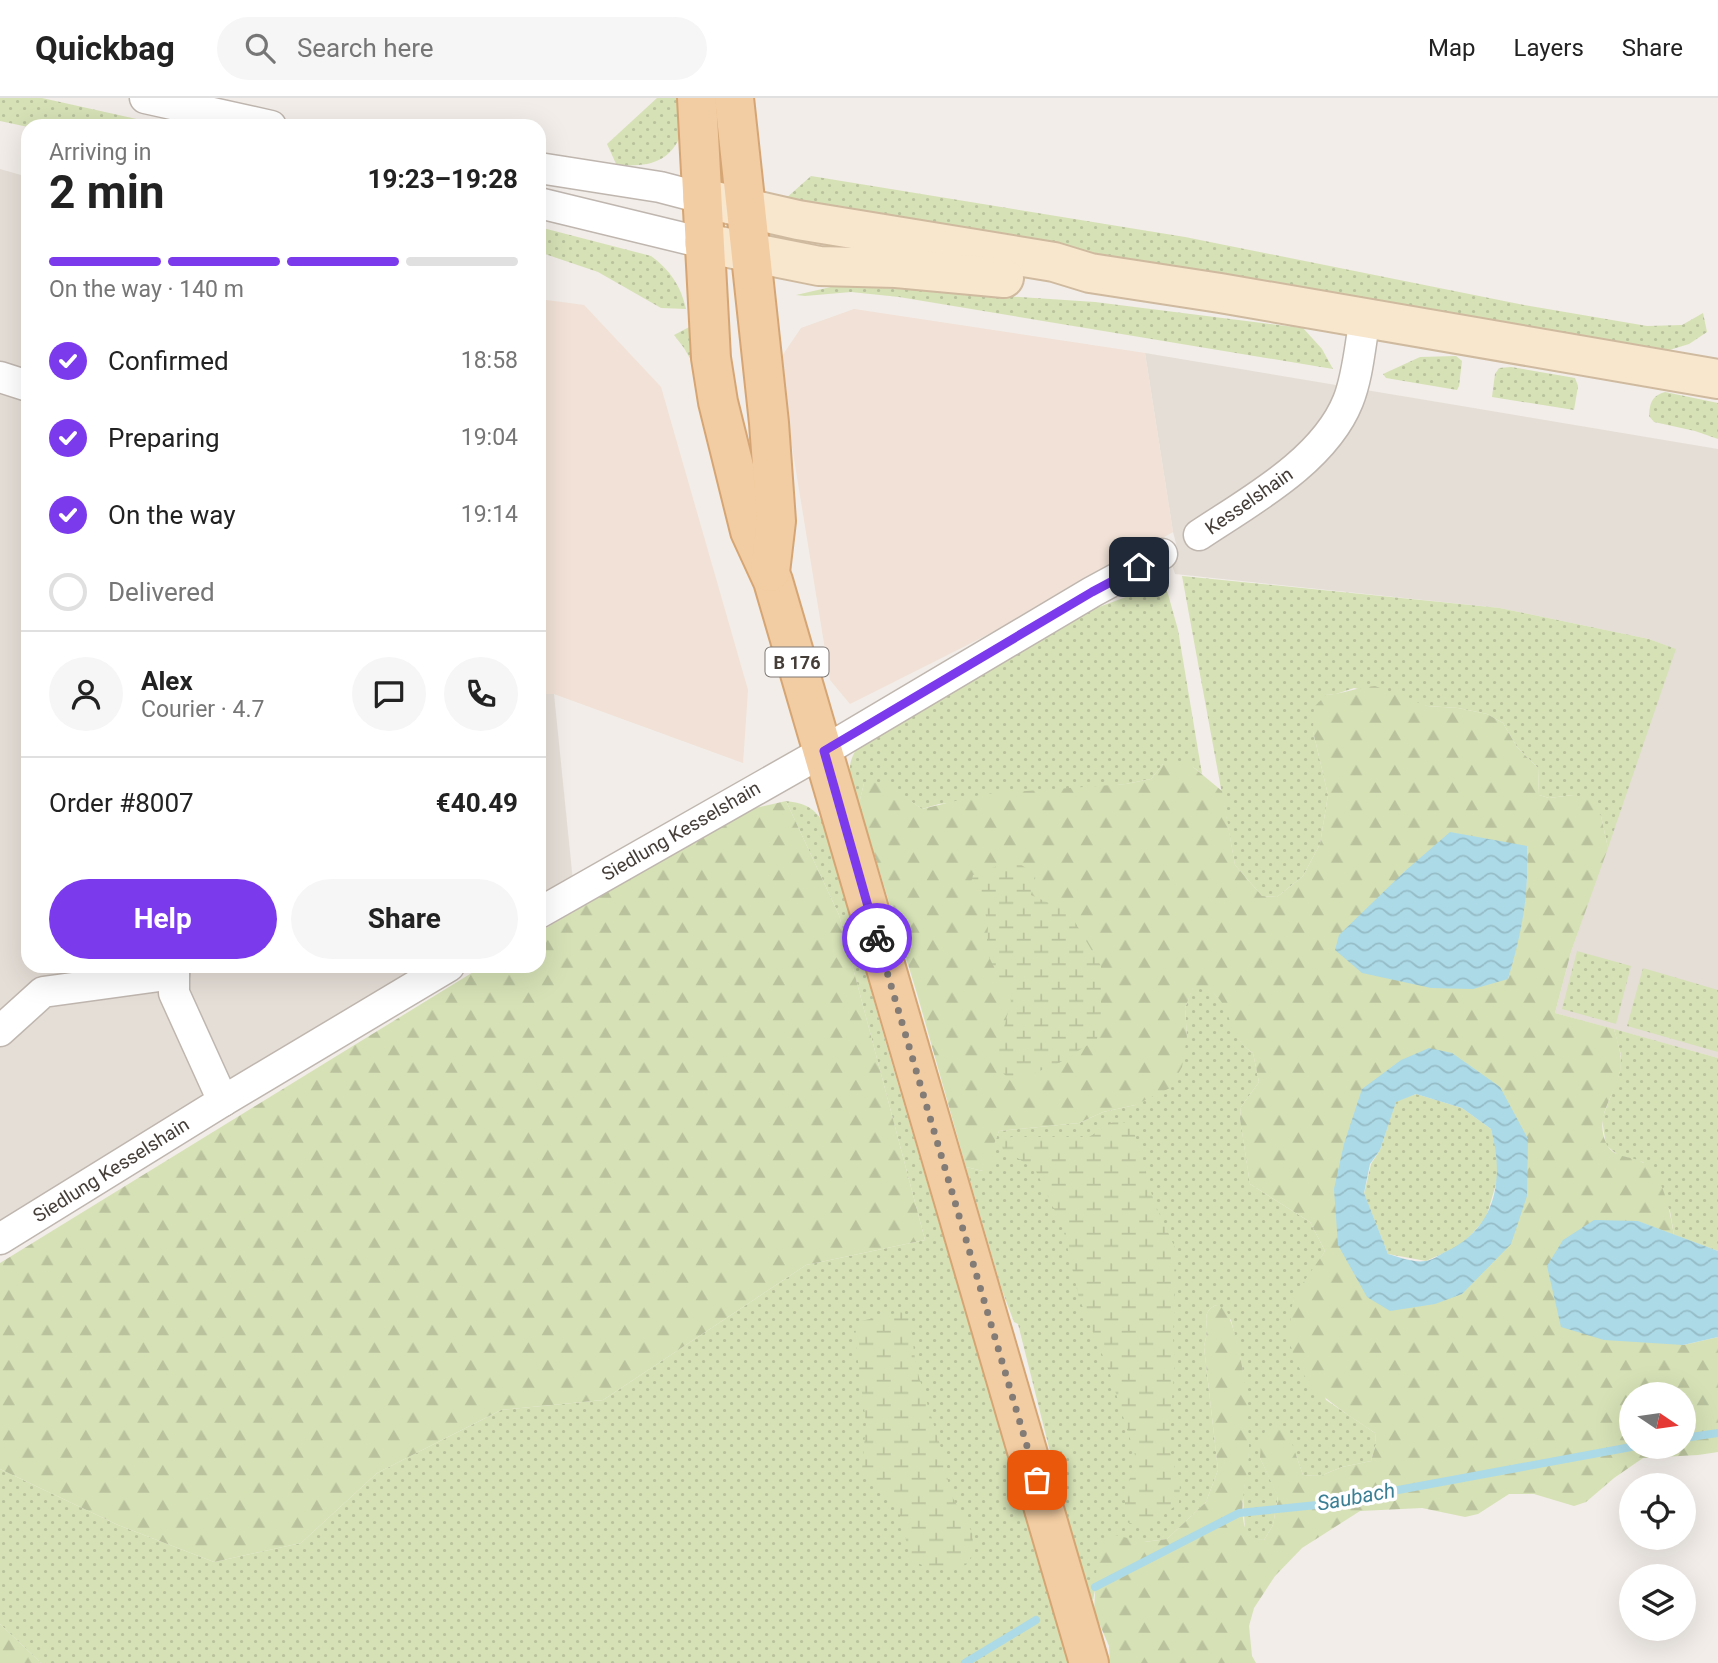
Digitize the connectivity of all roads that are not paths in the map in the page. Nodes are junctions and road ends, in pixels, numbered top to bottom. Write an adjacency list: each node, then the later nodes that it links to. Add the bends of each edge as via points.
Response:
1 (145, 98): 4 (street)
2 (697, 98): 6 (main road, B 176)
3 (734, 98): 8 (main road, B 176)
4 (240, 119)
5 (546, 170): 6 (street)
6 (702, 198): 8 (main road); 9 (main road, B 176)
7 (546, 205): 9 (street)
8 (746, 209): 10 (main road, B 176); 11 (main road, via 1054,262)
9 (704, 243): 10 (main road); 18 (main road, B 176, via 718,402 750,531)
10 (751, 253): 11 (main road, via 818,266 1021,279); 18 (main road, B 176, via 775,509)
11 (1090, 273): 12 (main road)
12 (1366, 318): 14 (main road); 16 (street, Kesselshain, via 1351,391 1337,423 1292,474)
13 (0, 377): 15 (street)
14 (1718, 379)
15 (21, 384)
16 (1199, 535)
17 (1163, 554): 19 (street)
18 (770, 572): 19 (main road, B 176)
19 (824, 751): 20 (street, Siedlung Kesselshain); 27 (main road, B 176)
20 (546, 909)
21 (156, 973): 24 (street, via 43,992)
22 (174, 973): 25 (street, via 174,993)
23 (437, 973): 25 (street, Siedlung Kesselshain)
24 (0, 1031)
25 (223, 1101): 26 (street, Siedlung Kesselshain)
26 (0, 1239)
27 (1089, 1663)

